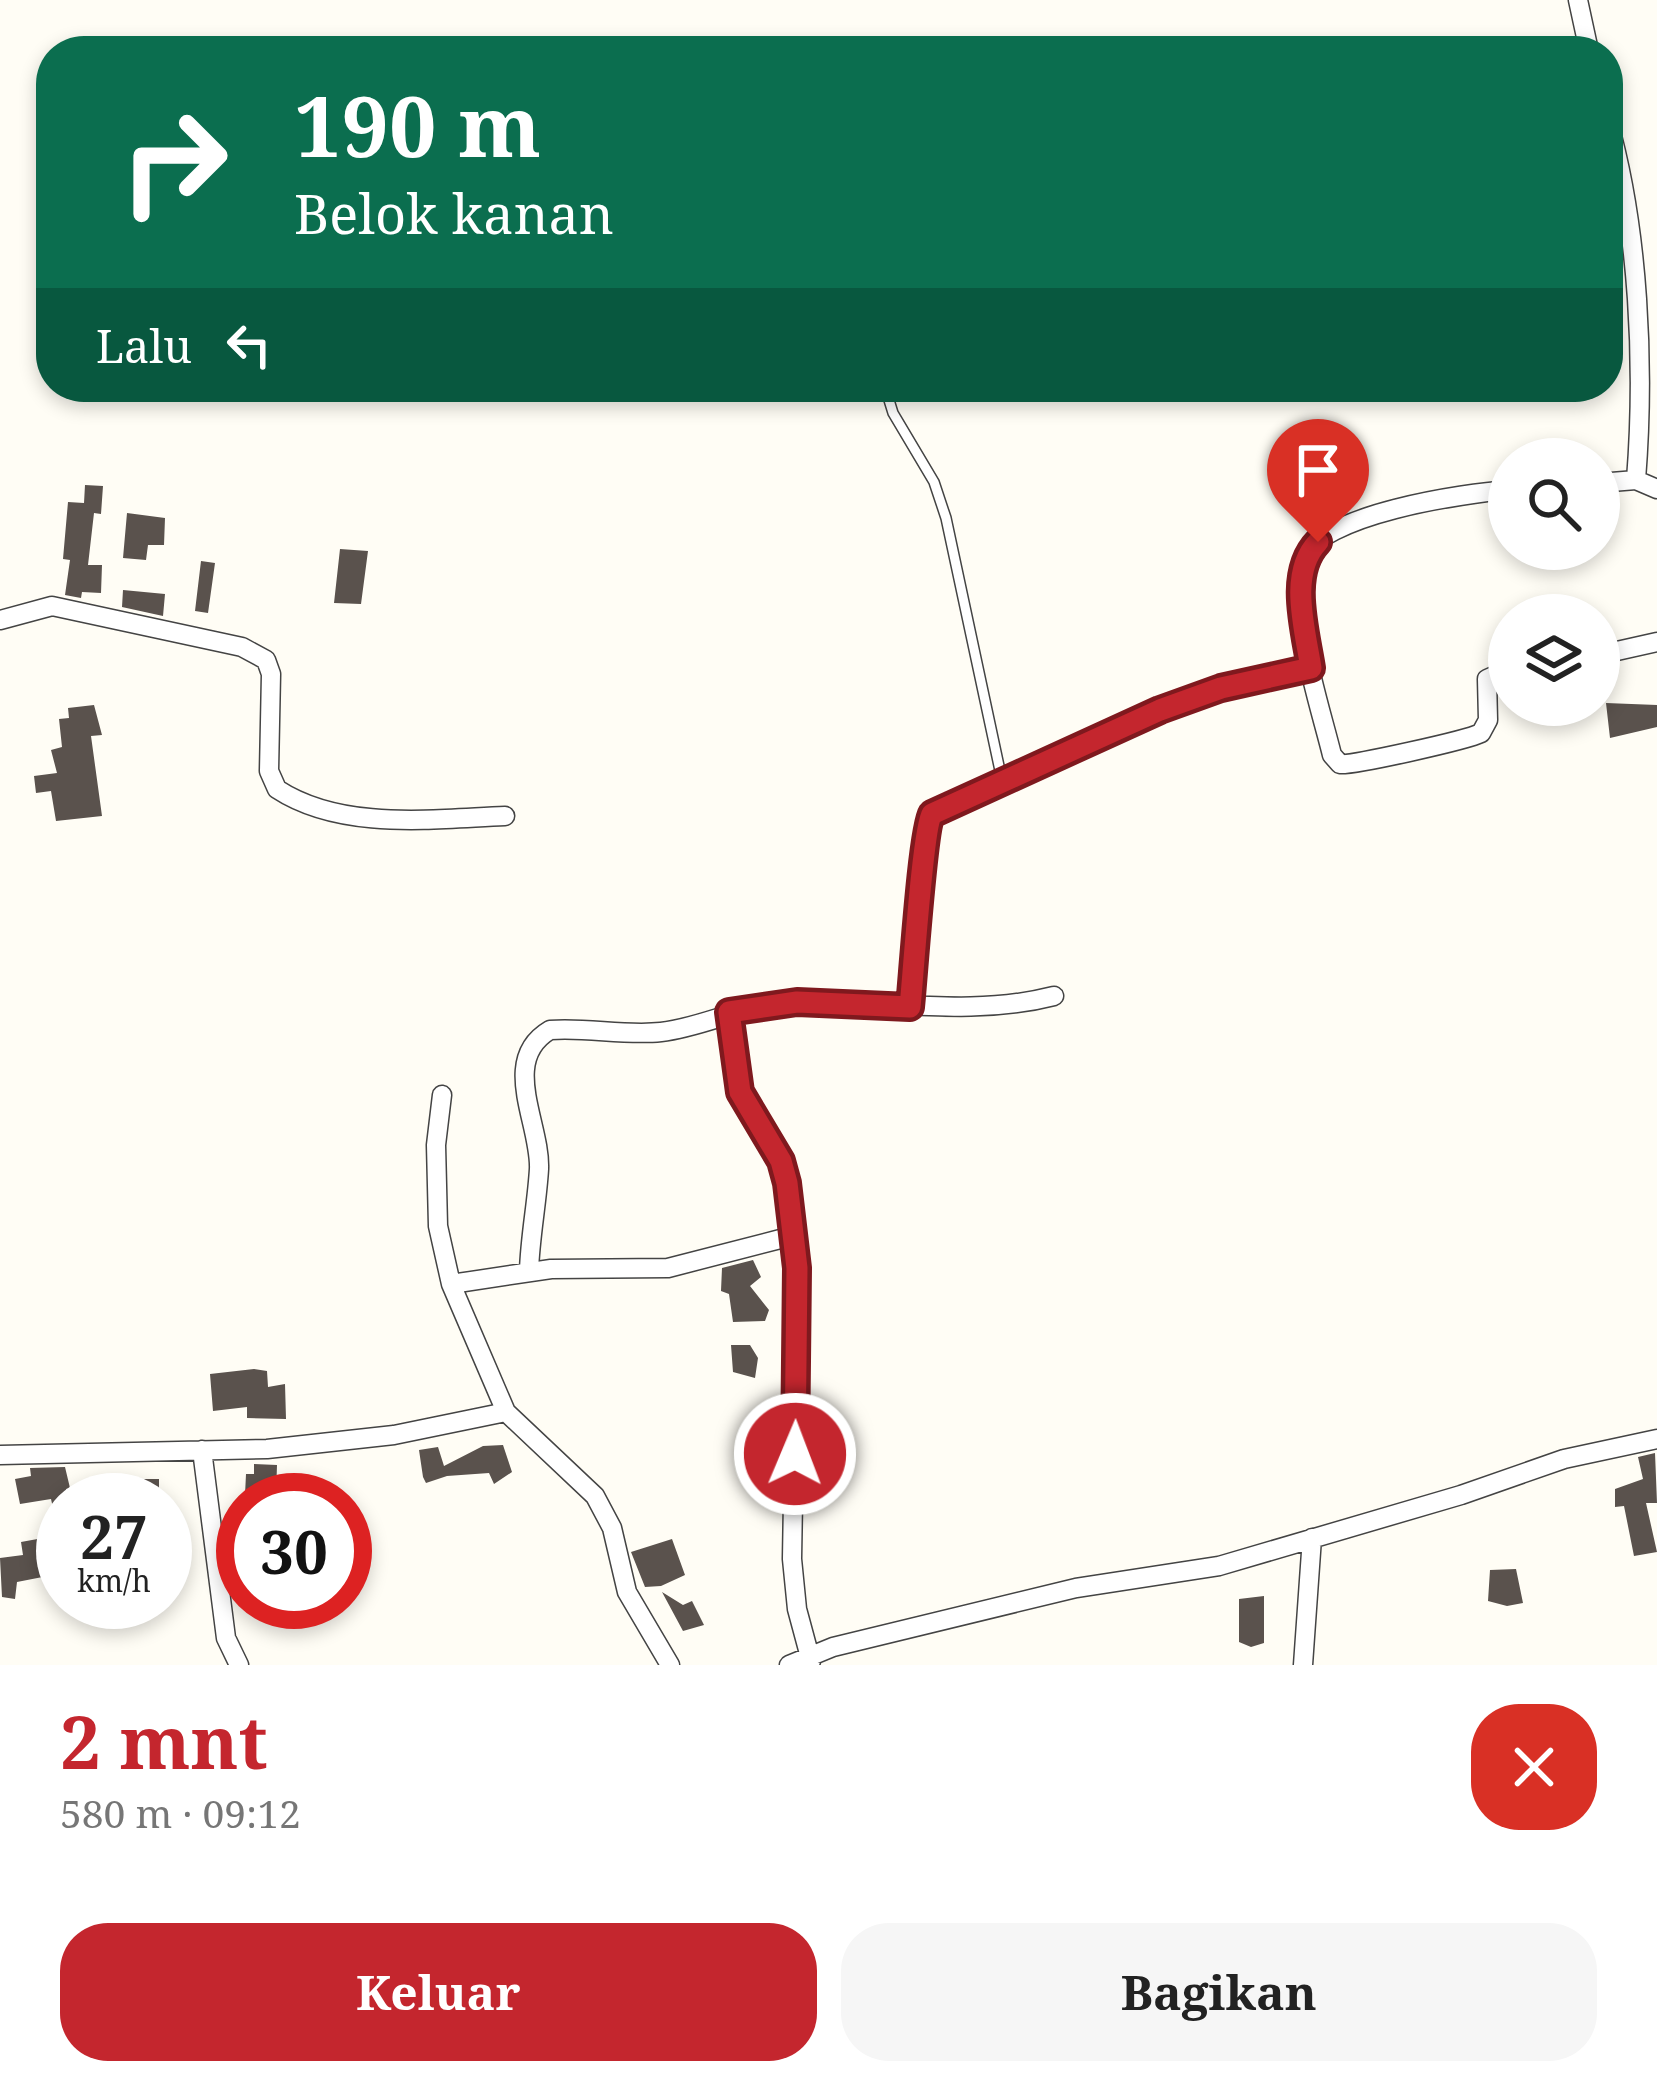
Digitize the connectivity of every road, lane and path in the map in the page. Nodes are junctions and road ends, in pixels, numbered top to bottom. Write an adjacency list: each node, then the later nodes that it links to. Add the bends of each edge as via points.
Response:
1 (1578, 0): 2 (street)
2 (1586, 36)
3 (1623, 193): 5 (street, via 1640,348)
4 (890, 402): 16 (lane, via 934,482 961,569)
5 (1636, 480): 6 (street); 7 (street)
6 (1620, 481)
7 (1657, 489)
8 (1488, 493): 12 (street, via 1369,517 1318,542 1304,556 1302,574)
9 (0, 620): 17 (street, via 52,606 256,652 271,674 269,771 277,789 344,813 442,821)
10 (1657, 642): 11 (street)
11 (1620, 650)
12 (1311, 668): 14 (street, via 1334,761 1352,766 1480,733); 16 (street, via 1160,710)
13 (1488, 679): 15 (street)
14 (1488, 720)
15 (1488, 720)
16 (1002, 780): 19 (street, via 928,819)
17 (505, 816)
18 (1054, 996): 19 (street, via 1013,1006)
19 (910, 1007): 20 (street, via 797,1002)
20 (729, 1012): 22 (street, via 740,1092 781,1161); 23 (street, via 665,1032 550,1030 530,1049 524,1075 539,1163)
21 (442, 1095): 24 (street, via 438,1226)
22 (792, 1236): 23 (street, via 668,1268); 30 (street, via 792,1559)
23 (529, 1271): 24 (street)
24 (451, 1284): 25 (street)
25 (506, 1412): 27 (street, via 394,1435); 32 (street, via 596,1496 627,1592)
26 (1657, 1439): 29 (street)
27 (202, 1450): 28 (street); 31 (street, via 226,1639)
28 (0, 1455)
29 (1312, 1538): 30 (street, via 1219,1566 1076,1588); 34 (street)
30 (810, 1660): 33 (street)
31 (239, 1665)
32 (670, 1665)
33 (789, 1665)
34 (1303, 1665)

